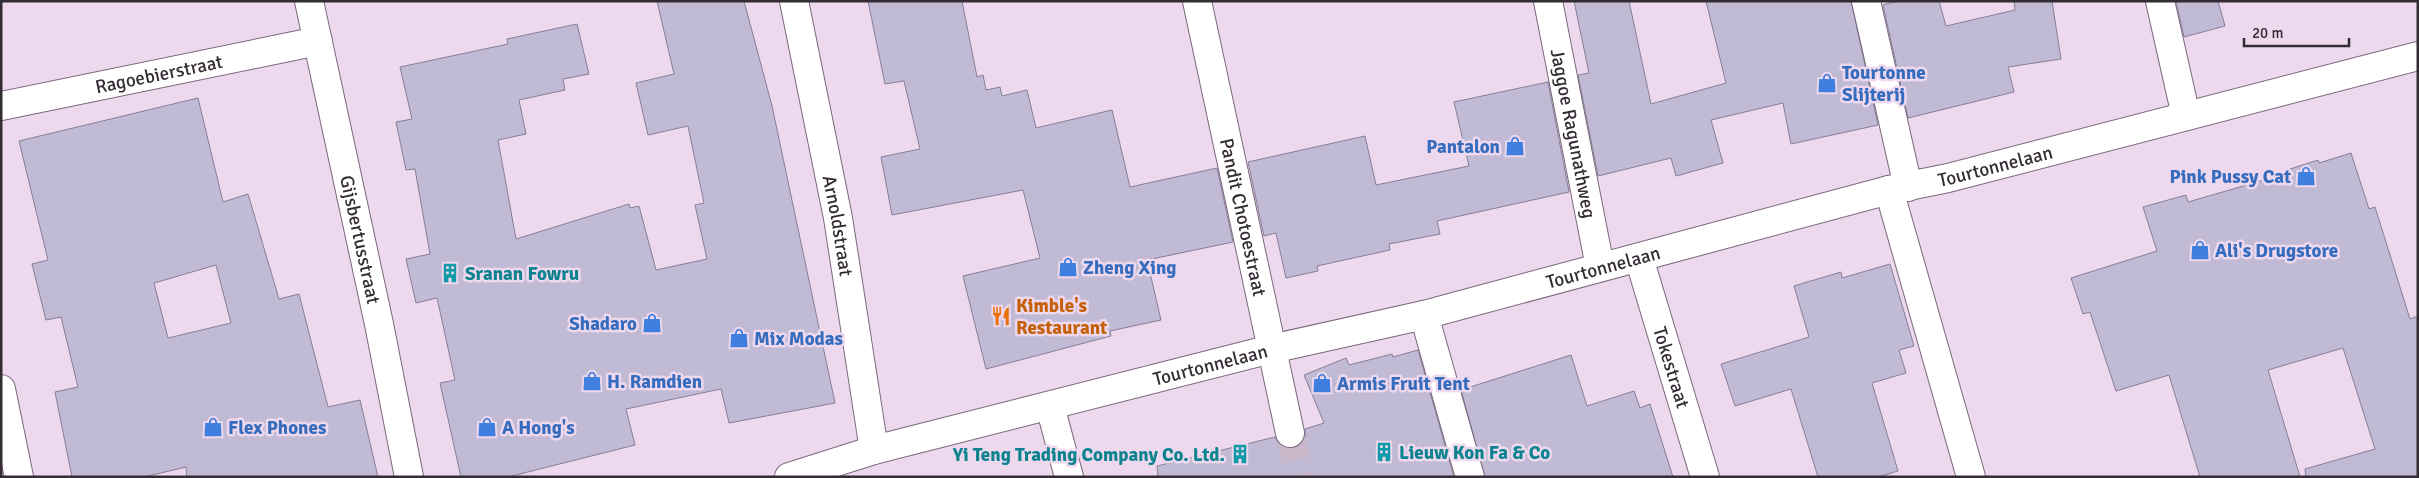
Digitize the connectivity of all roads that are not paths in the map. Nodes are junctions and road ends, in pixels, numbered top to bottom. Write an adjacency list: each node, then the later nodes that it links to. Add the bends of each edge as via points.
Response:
1 (309, 1): 7 (street, Gijsbertusstraat)
2 (794, 1): 19 (street, Arnoldstraat, via 838,218)
3 (1197, 1): 15 (street, Pandit Chotoestraat)
4 (1548, 1): 13 (street, Jaggoe Ragunathweg)
5 (1866, 1): 11 (street)
6 (2160, 1): 10 (street)
7 (318, 41): 9 (street, Ragoebierstraat); 21 (street, Gijsbertusstraat)
8 (2418, 56): 10 (street, Tourtonnelaan)
9 (1, 106)
10 (2186, 116): 11 (street, Tourtonnelaan)
11 (1898, 189): 12 (street, Tourtonnelaan); 26 (street)
12 (1639, 258): 13 (street, Tourtonnelaan); 25 (street, Tokestraat)
13 (1600, 267): 14 (street, Tourtonnelaan)
14 (1424, 315): 15 (street, Tourtonnelaan); 24 (street)
15 (1271, 349): 17 (street, Tourtonnelaan); 18 (street, Pandit Chotoestraat)
16 (1, 389): 20 (street)
17 (1050, 406): 19 (street, Tourtonnelaan); 23 (street)
18 (1290, 433)
19 (874, 450): 22 (street, Tourtonnelaan)
20 (19, 477)
21 (409, 477)
22 (789, 477)
23 (1069, 477)
24 (1470, 477)
25 (1705, 477)
26 (1972, 477)

